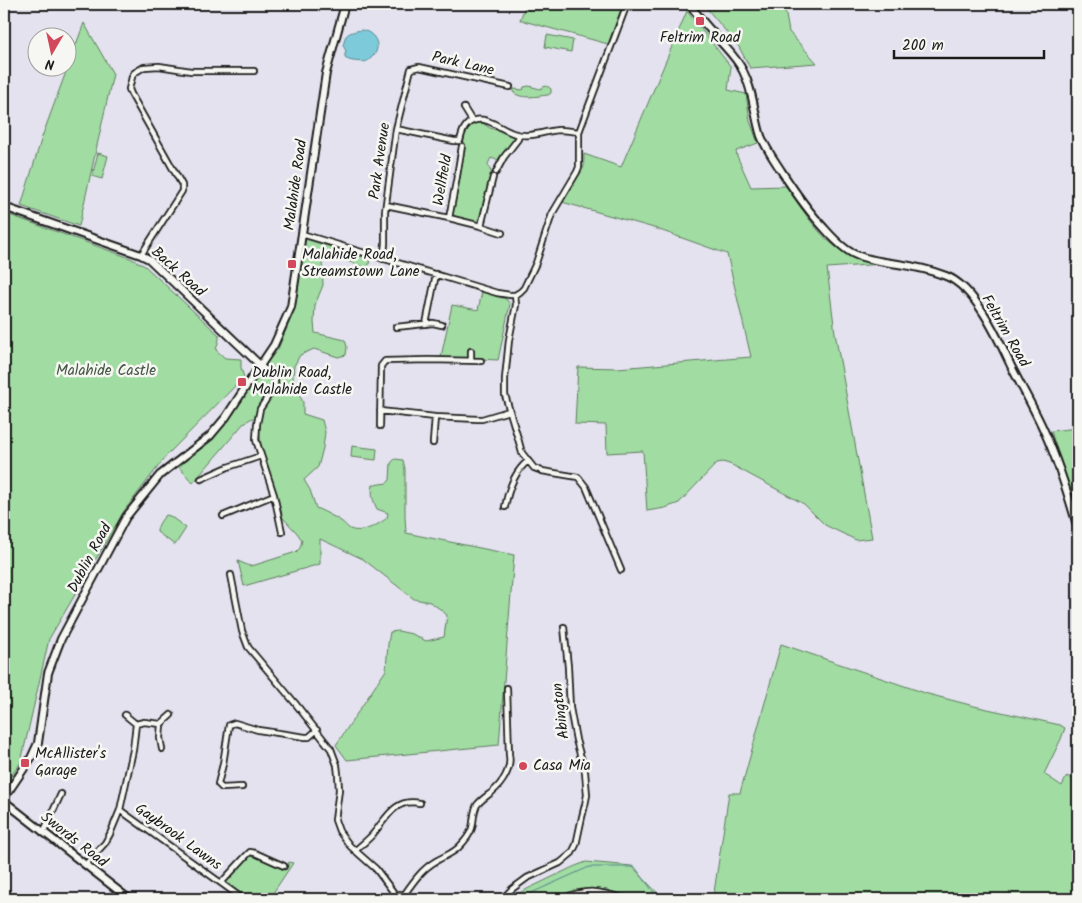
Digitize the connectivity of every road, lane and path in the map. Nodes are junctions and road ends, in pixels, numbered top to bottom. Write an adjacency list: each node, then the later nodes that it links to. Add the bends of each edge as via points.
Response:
1 (345, 4): 22 (main road, Malahide Road, via 326,73)
2 (627, 4): 10 (street)
3 (689, 4): 45 (main road, Feltrim Road, via 742,69 767,149 825,229 853,253 945,276 955,281 978,305 1045,434)
4 (411, 68): 6 (street, Park Lane); 9 (street, Park Avenue)
5 (254, 71): 23 (street, via 191,71 159,66 144,67 134,73 130,94 182,185 182,192)
6 (510, 87)
7 (464, 108): 8 (street)
8 (472, 121): 9 (street, via 464,128 460,141); 11 (street, via 482,120)
9 (396, 129): 17 (street, Park Avenue)
10 (579, 132): 11 (street, via 558,130); 26 (street, via 579,167 552,214 524,288)
11 (519, 135): 14 (street)
12 (462, 146): 19 (street, Wellfield)
13 (493, 160): 14 (street)
14 (500, 164): 15 (street)
15 (496, 172)
16 (494, 177): 20 (street)
17 (386, 204): 19 (street, Wellfield); 24 (street, Park Avenue)
18 (4, 208): 23 (main road, Back Road)
19 (449, 218): 20 (street, Wellfield)
20 (481, 226): 21 (street, Wellfield)
21 (502, 233)
22 (302, 234): 24 (street); 33 (main road, Malahide Road, via 291,307 274,345)
23 (141, 255): 33 (main road, Back Road)
24 (383, 258): 25 (street)
25 (436, 274): 26 (street, via 497,293); 27 (street)
26 (515, 295): 35 (street, via 505,379)
27 (426, 324): 28 (street); 29 (street)
28 (442, 326)
29 (396, 327)
30 (471, 351): 31 (street)
31 (471, 361): 32 (street); 34 (street, via 385,361 381,366)
32 (481, 361)
33 (260, 365): 39 (street, via 275,380 260,409 257,424 256,440); 59 (main road, Dublin Road, via 214,431 160,475 126,517 61,639 48,673 38,743 32,758)
34 (380, 411): 36 (street); 37 (street)
35 (509, 411): 36 (street, via 482,419); 40 (street, via 522,453)
36 (435, 417): 38 (street)
37 (380, 426)
38 (433, 443)
39 (261, 456): 41 (street); 42 (street)
40 (528, 461): 43 (street, via 514,481); 47 (street, via 542,471 578,477 586,488)
41 (201, 479)
42 (274, 495): 44 (street); 46 (street)
43 (504, 507)
44 (223, 516)
45 (1078, 529)
46 (282, 532)
47 (621, 570)
48 (231, 575): 55 (street, via 248,647)
49 (564, 627): 71 (street, Abington, via 570,708 585,772 585,805 579,832 572,852 512,888)
50 (507, 688): 67 (street, via 510,760 505,775 477,806 472,830 459,848 424,869)
51 (126, 714): 53 (street)
52 (171, 715): 54 (street)
53 (136, 724): 54 (street); 61 (street, Gaybrook Lawns)
54 (161, 724): 56 (street)
55 (317, 730): 57 (street, via 310,737 305,737 235,723 229,725 218,784 222,788); 63 (street, via 331,749 337,765 337,825 342,837)
56 (162, 749)
57 (242, 787)
58 (61, 794): 62 (street)
59 (4, 799): 62 (main road, Swords Road)
60 (420, 803): 63 (street, via 406,802 390,811)
61 (120, 810): 64 (street, Gaybrook Lawns, via 105,843); 66 (street, Gaybrook Lawns)
62 (43, 832): 64 (main road, Swords Road)
63 (355, 851): 68 (street, via 376,869)
64 (85, 865): 69 (main road, Swords Road)
65 (284, 866): 66 (street, Gaybrook Lawns, via 250,852)
66 (221, 883): 70 (street, Gaybrook Lawns)
67 (405, 897): 68 (street, via 400,894)
68 (396, 898)
69 (129, 899)
70 (243, 899)
71 (502, 899)
72 (561, 899): 73 (street, via 592,891)
73 (626, 899)

